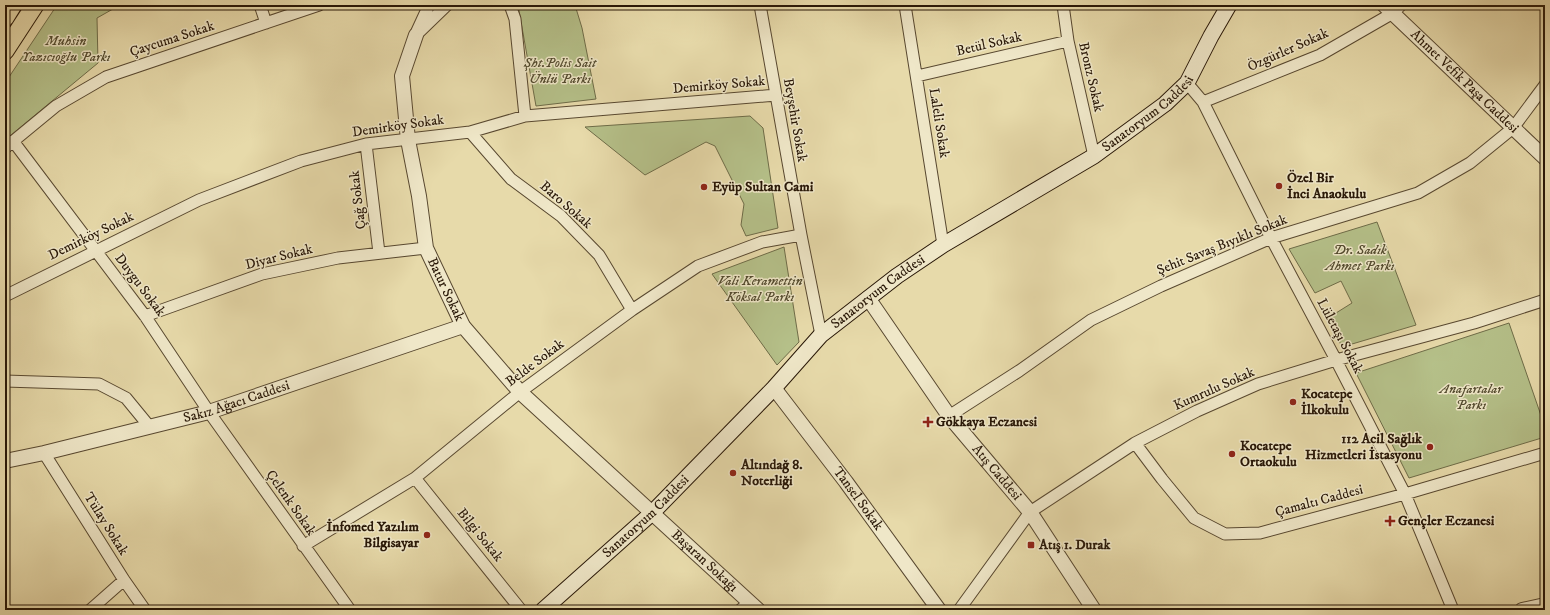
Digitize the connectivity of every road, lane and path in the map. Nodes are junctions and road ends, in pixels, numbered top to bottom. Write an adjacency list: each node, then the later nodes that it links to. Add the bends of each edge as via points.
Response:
1 (35, 5): 15 (main road)
2 (260, 5): 12 (street)
3 (319, 5): 12 (street, Çaycuma Sokak)
4 (429, 5): 13 (street)
5 (447, 5): 13 (street, Batur Sokak)
6 (510, 5): 21 (street, via 515,19)
7 (760, 5): 19 (street, Beyşehir Sokak)
8 (905, 5): 16 (street, Laleli Sokak)
9 (1063, 5): 14 (street, Bronz Sokak)
10 (1229, 5): 17 (main road, Sanatoryum Caddesi)
11 (1393, 8): 20 (street, Özgürler Sokak, via 1320,55); 22 (street, Ahmet Vefik Paşa Caddesi)
12 (266, 23): 25 (street, Çaycuma Sokak, via 106,77 56,106)
13 (416, 35): 24 (street, Batur Sokak, via 402,76)
14 (1068, 41): 16 (street, Betül Sokak); 27 (street, Bronz Sokak)
15 (5, 51)
16 (917, 76): 31 (street, Laleli Sokak)
17 (1188, 83): 20 (street, Lületaşı Sokak); 27 (main road, Sanatoryum Caddesi, via 1165,104)
18 (1545, 85): 22 (street, Şehit Savaş Bıyıklı Sokak)
19 (776, 95): 21 (street, Demirköy Sokak); 29 (street, Beyşehir Sokak)
20 (1204, 102): 30 (street, Lületaşı Sokak)
21 (525, 116): 23 (street, Demirköy Sokak)
22 (1513, 128): 28 (street, Ahmet Vefik Paşa Caddesi); 30 (street, Şehit Savaş Bıyıklı Sokak, via 1470,163 1418,193)
23 (470, 132): 24 (street, Demirköy Sokak); 38 (street, Baro Sokak, via 510,178 561,216 599,255)
24 (408, 140): 26 (street, Demirköy Sokak); 32 (street, Batur Sokak)
25 (9, 144): 33 (street, Duygu Sokak)
26 (366, 144): 33 (street, Demirköy Sokak, via 301,161 199,200); 34 (street, Çağ Sokak)
27 (1094, 156): 31 (main road, Sanatoryum Caddesi)
28 (1545, 158)
29 (801, 235): 38 (street, Belde Sokak, via 762,242 698,266); 41 (street, Beyşehir Sokak)
30 (1271, 238): 42 (street, Lületaşı Sokak); 47 (street, Şehit Savaş Bıyıklı Sokak, via 1091,320)
31 (943, 245): 36 (main road, Sanatoryum Caddesi)
32 (426, 248): 34 (street, Diyar Sokak); 40 (street, Batur Sokak)
33 (95, 251): 35 (street, Demirköy Sokak); 39 (street, Duygu Sokak)
34 (379, 253): 39 (street, Diyar Sokak, via 338,258 262,274)
35 (5, 296)
36 (868, 298): 41 (main road, Sanatoryum Caddesi); 47 (street, Atış Caddesi)
37 (1545, 300): 42 (street, Kumrulu Sokak, via 1474,323)
38 (632, 310): 45 (street, Belde Sokak)
39 (145, 316): 46 (street, Duygu Sokak)
40 (463, 326): 45 (street, Batur Sokak); 46 (street, Sakız Ağacı Caddesi)
41 (821, 335): 44 (main road, Sanatoryum Caddesi)
42 (1336, 360): 49 (street, Kumrulu Sokak, via 1258,384 1197,411); 54 (street, Lületaşı Sokak)
43 (5, 381): 48 (street, via 99,384 126,398)
44 (774, 388): 56 (main road, Sanatoryum Caddesi); 66 (street, Tansel Sokak)
45 (520, 392): 53 (street, Belde Sokak); 56 (street, Batur Sokak)
46 (209, 412): 48 (street, Sakız Ağacı Caddesi); 57 (street, Çelenk Sokak)
47 (949, 416): 55 (street, Atış Caddesi)
48 (149, 426): 50 (street, Sakız Ağacı Caddesi)
49 (1136, 443): 54 (street, Çamaltı Caddesi, via 1194,518 1225,534 1260,532); 55 (street, Kumrulu Sokak)
50 (44, 453): 52 (street, Sakız Ağacı Caddesi); 58 (street, Tülay Sokak)
51 (1545, 453): 54 (street, Çamaltı Caddesi)
52 (5, 460)
53 (415, 478): 57 (street, Belde Sokak); 64 (street, Bilgi Sokak)
54 (1405, 494): 69 (street, Lületaşı Sokak)
55 (1030, 512): 67 (street, Kumrulu Sokak); 68 (street, Atış Caddesi)
56 (652, 513): 60 (street, Başaran Sokağı); 65 (main road, Sanatoryum Caddesi)
57 (303, 546): 63 (street, Çelenk Sokak)
58 (124, 580): 61 (street); 62 (street, Tülay Sokak)
59 (1545, 605): 70 (street)
60 (749, 607)
61 (90, 610)
62 (145, 610)
63 (350, 610)
64 (521, 610)
65 (542, 610)
66 (939, 610)
67 (959, 610)
68 (1094, 610)
69 (1453, 610)
70 (1522, 610)

